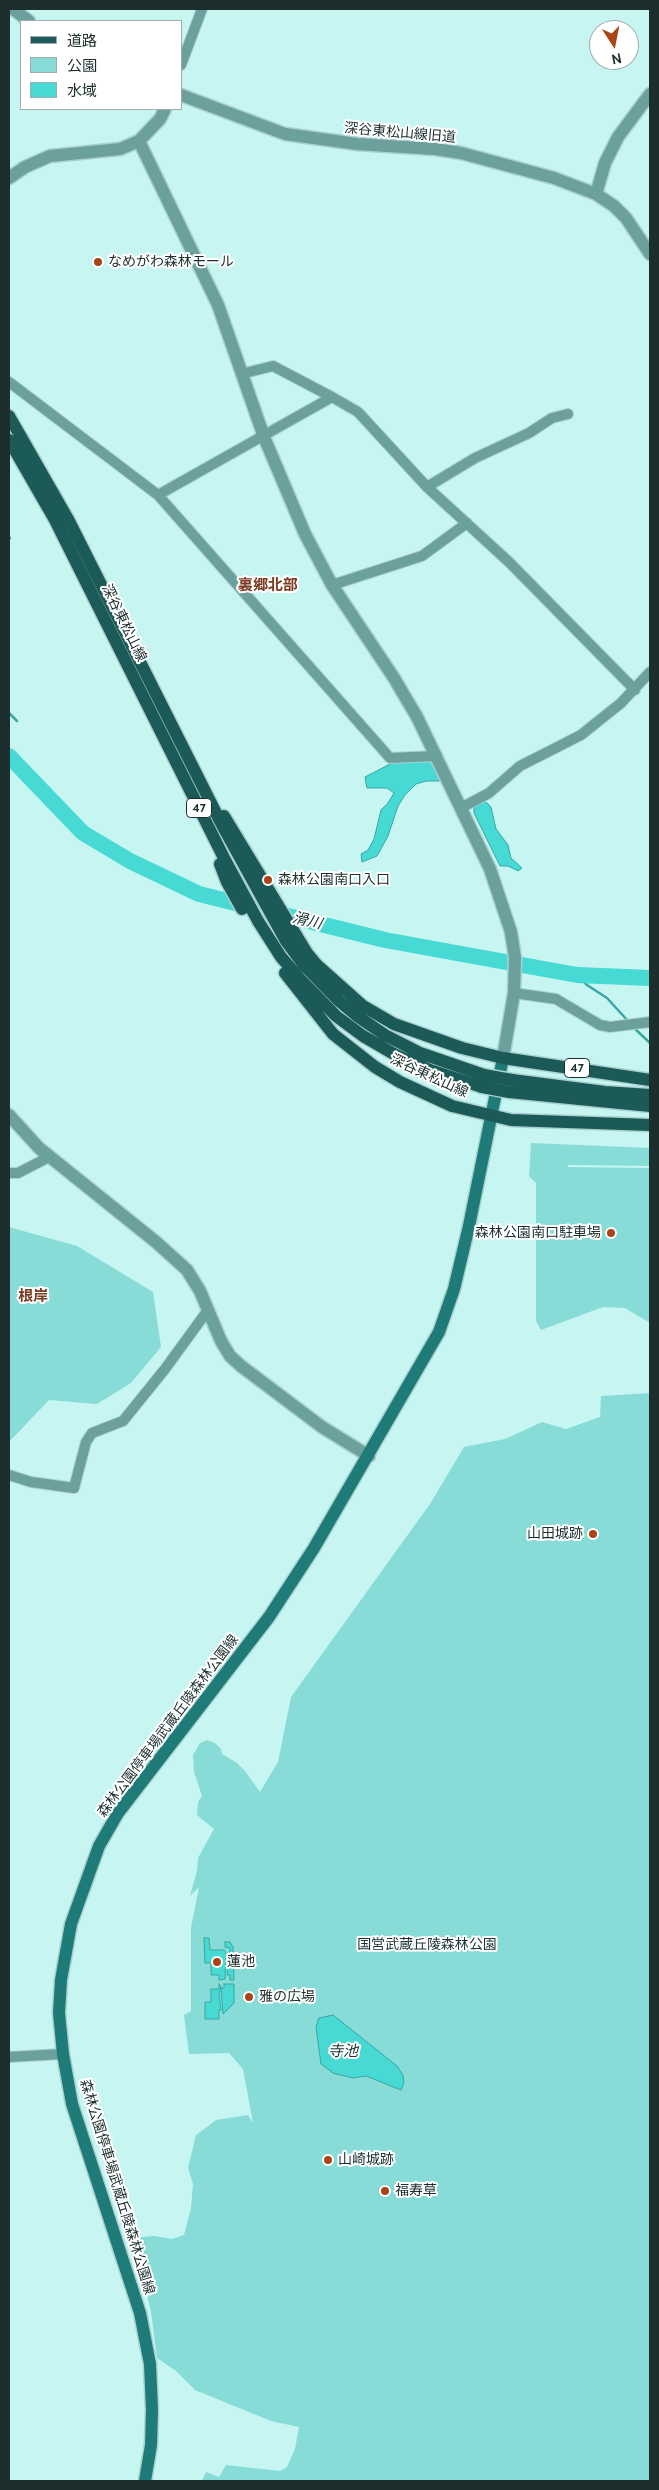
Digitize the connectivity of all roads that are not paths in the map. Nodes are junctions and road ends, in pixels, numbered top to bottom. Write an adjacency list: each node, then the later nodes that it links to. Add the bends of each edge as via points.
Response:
1 (13, 9): 3 (street)
2 (202, 9): 4 (street)
3 (28, 20)
4 (182, 62)
5 (650, 94): 10 (street, via 618,136 605,163)
6 (182, 95): 10 (street, 深谷東松山線旧道, via 285,134 461,154 554,178)
7 (164, 110): 8 (street)
8 (139, 141): 9 (street, via 120,149 50,156); 12 (street, via 218,305)
9 (9, 178)
10 (596, 194): 11 (street, 深谷東松山線旧道, via 626,218)
11 (650, 254)
12 (241, 374): 14 (street, via 273,366); 17 (street)
13 (9, 382): 20 (street)
14 (332, 397): 17 (street); 19 (street, via 358,412)
15 (568, 414): 19 (street, via 552,418)
16 (9, 416): 26 (main road, 深谷東松山線 / 47, via 69,520)
17 (264, 437): 20 (street); 22 (street, via 288,499)
18 (9, 440): 28 (main road, 深谷東松山線 / 47, via 55,520)
19 (427, 487): 21 (street)
20 (158, 495): 25 (street, via 390,758)
21 (467, 523): 22 (street, via 422,556); 24 (street)
22 (332, 585): 25 (street, via 394,678)
23 (650, 672): 24 (street)
24 (635, 690): 27 (street, via 581,735 520,766 489,793)
25 (437, 756): 27 (street)
26 (205, 792): 31 (main road, 深谷東松山線 / 47, via 229,822 307,952 363,1006 394,1024 462,1048); 33 (main road, 深谷東松山線 / 47, via 250,880 303,964 357,1016 385,1035)
27 (461, 808): 29 (street, via 490,869 513,938)
28 (206, 823): 33 (main road, 深谷東松山線 / 47, via 281,957 336,1016 394,1054 430,1070); 38 (main road, 深谷東松山線 / 47, via 227,882 264,945 333,1034 375,1068 400,1082 452,1106)
29 (514, 988): 30 (street, via 556,999 610,1027); 31 (street)
30 (650, 1022)
31 (503, 1058): 32 (main road, 深谷東松山線 / 47); 38 (main road, 森林公園停車場武蔵丘陵森林公園線)
32 (650, 1080)
33 (483, 1081): 34 (main road, 深谷東松山線 / 47, bridge)
34 (511, 1086): 35 (main road, 深谷東松山線 / 47); 36 (main road, 深谷東松山線 / 47)
35 (650, 1095)
36 (650, 1106)
37 (9, 1115): 40 (street)
38 (489, 1116): 39 (main road, 深谷東松山線 / 47, via 533,1121); 43 (main road, 森林公園停車場武蔵丘陵森林公園線, via 469,1226 454,1289 439,1332)
39 (650, 1125)
40 (49, 1156): 41 (street, via 18,1173); 42 (street, via 187,1270)
41 (9, 1173)
42 (208, 1310): 43 (street, via 221,1341 241,1366); 44 (street, via 166,1369 123,1421 92,1433 86,1442 74,1488 32,1482)
43 (369, 1456): 45 (main road, 森林公園停車場武蔵丘陵森林公園線, via 269,1617 118,1813 99,1846 71,1924 61,1980 59,2013)
44 (9, 1474)
45 (63, 2054): 46 (street); 47 (main road, 森林公園停車場武蔵丘陵森林公園線, via 72,2104 140,2313 150,2364 152,2410)
46 (9, 2057)
47 (145, 2481)

